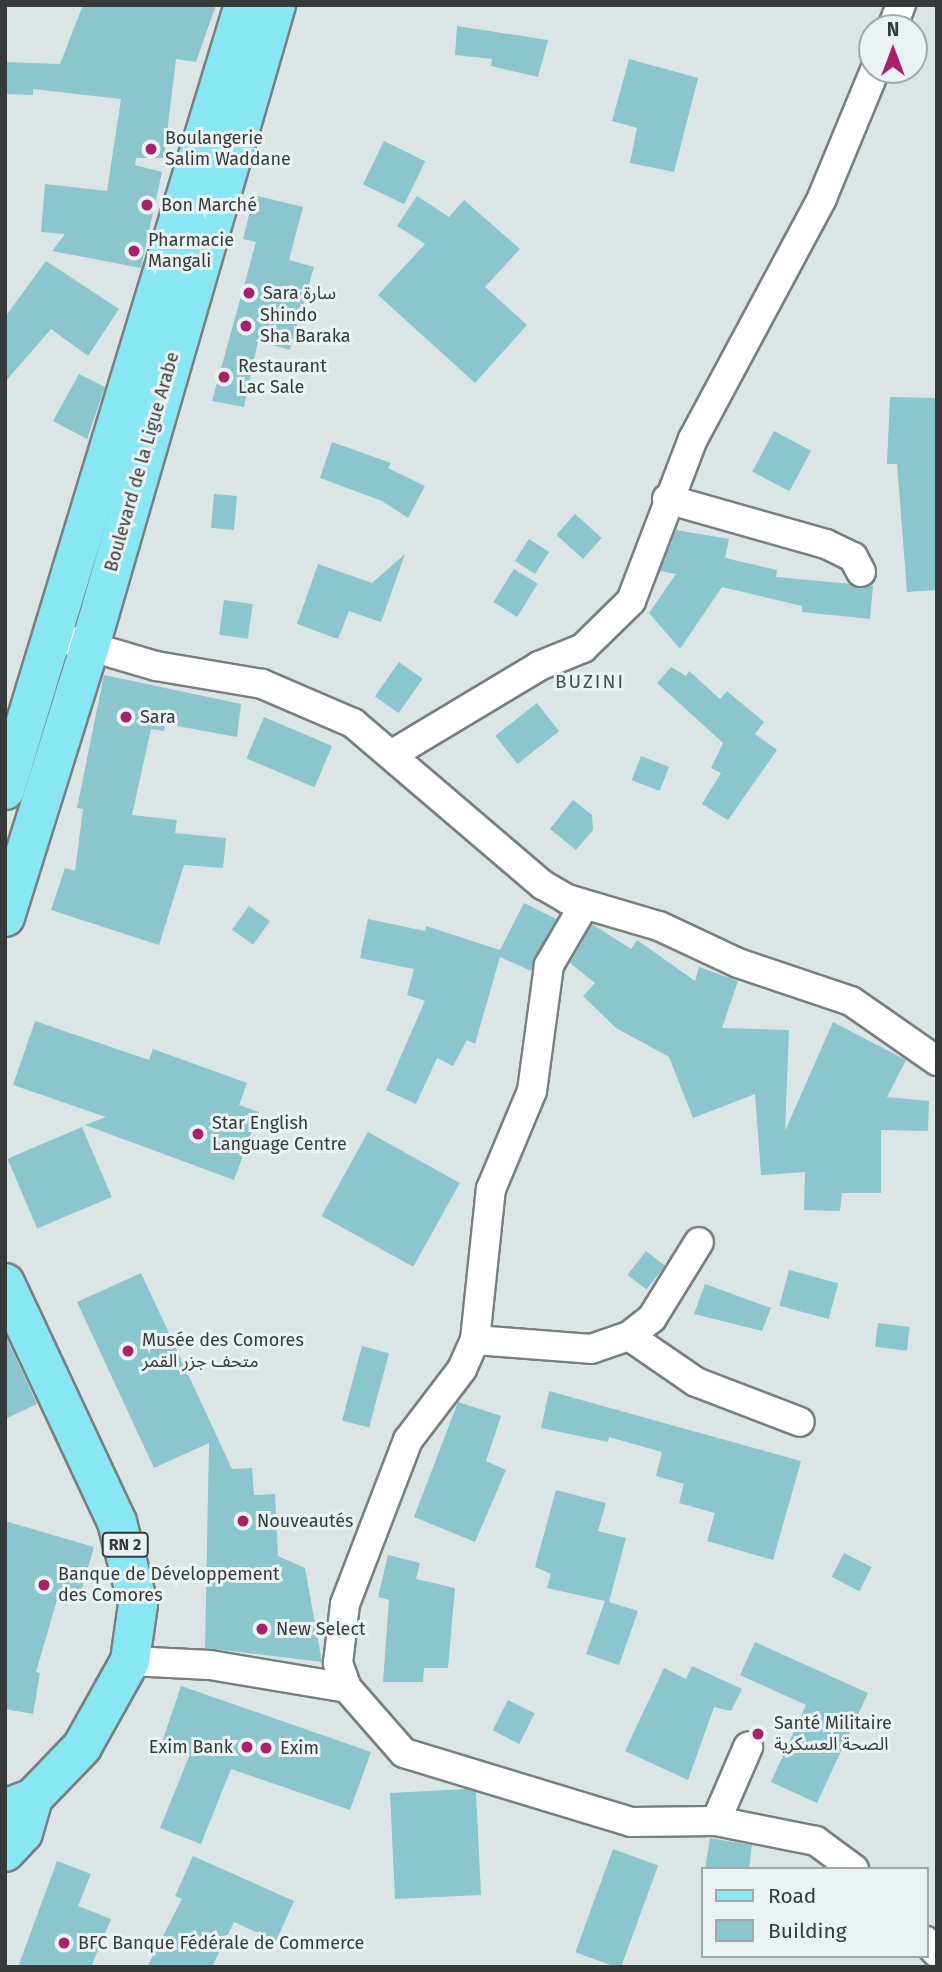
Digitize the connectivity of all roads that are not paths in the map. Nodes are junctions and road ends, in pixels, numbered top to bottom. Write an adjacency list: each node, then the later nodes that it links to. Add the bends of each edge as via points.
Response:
1 (244, 5): 4 (main road, Boulevard de la Ligue Arabe)
2 (276, 5): 4 (main road, Boulevard de la Ligue Arabe)
3 (869, 84): 5 (street, via 822,198 693,439)
4 (172, 308): 7 (main road, Boulevard de la Ligue Arabe)
5 (667, 499): 6 (street, via 826,544 853,557); 8 (street, via 631,601 583,648 539,666)
6 (861, 572)
7 (72, 642): 8 (street, via 284,691 353,723); 9 (main road, Boulevard de la Ligue Arabe); 11 (main road, Boulevard de la Ligue Arabe)
8 (391, 755): 10 (street, via 507,858)
9 (5, 790)
10 (584, 905): 12 (street, via 659,926 738,963 851,1001); 16 (street, via 549,965 532,1091 491,1189)
11 (5, 916)
12 (937, 1061)
13 (699, 1242): 15 (street, via 652,1318)
14 (5, 1283): 18 (main road, RN 2, via 131,1561 138,1604)
15 (629, 1336): 16 (street, via 591,1349); 17 (street, via 696,1382)
16 (475, 1340): 19 (street, via 463,1369 408,1440 354,1576 338,1663)
17 (800, 1422)
18 (130, 1661): 19 (street, via 210,1665); 21 (main road, RN 2, via 82,1747)
19 (347, 1688): 22 (street, via 404,1752 631,1822)
20 (748, 1747): 22 (street)
21 (19, 1804): 23 (main road, RN 2, via 23,1833)
22 (716, 1821): 24 (street, via 816,1841)
23 (5, 1852)
24 (851, 1867)

